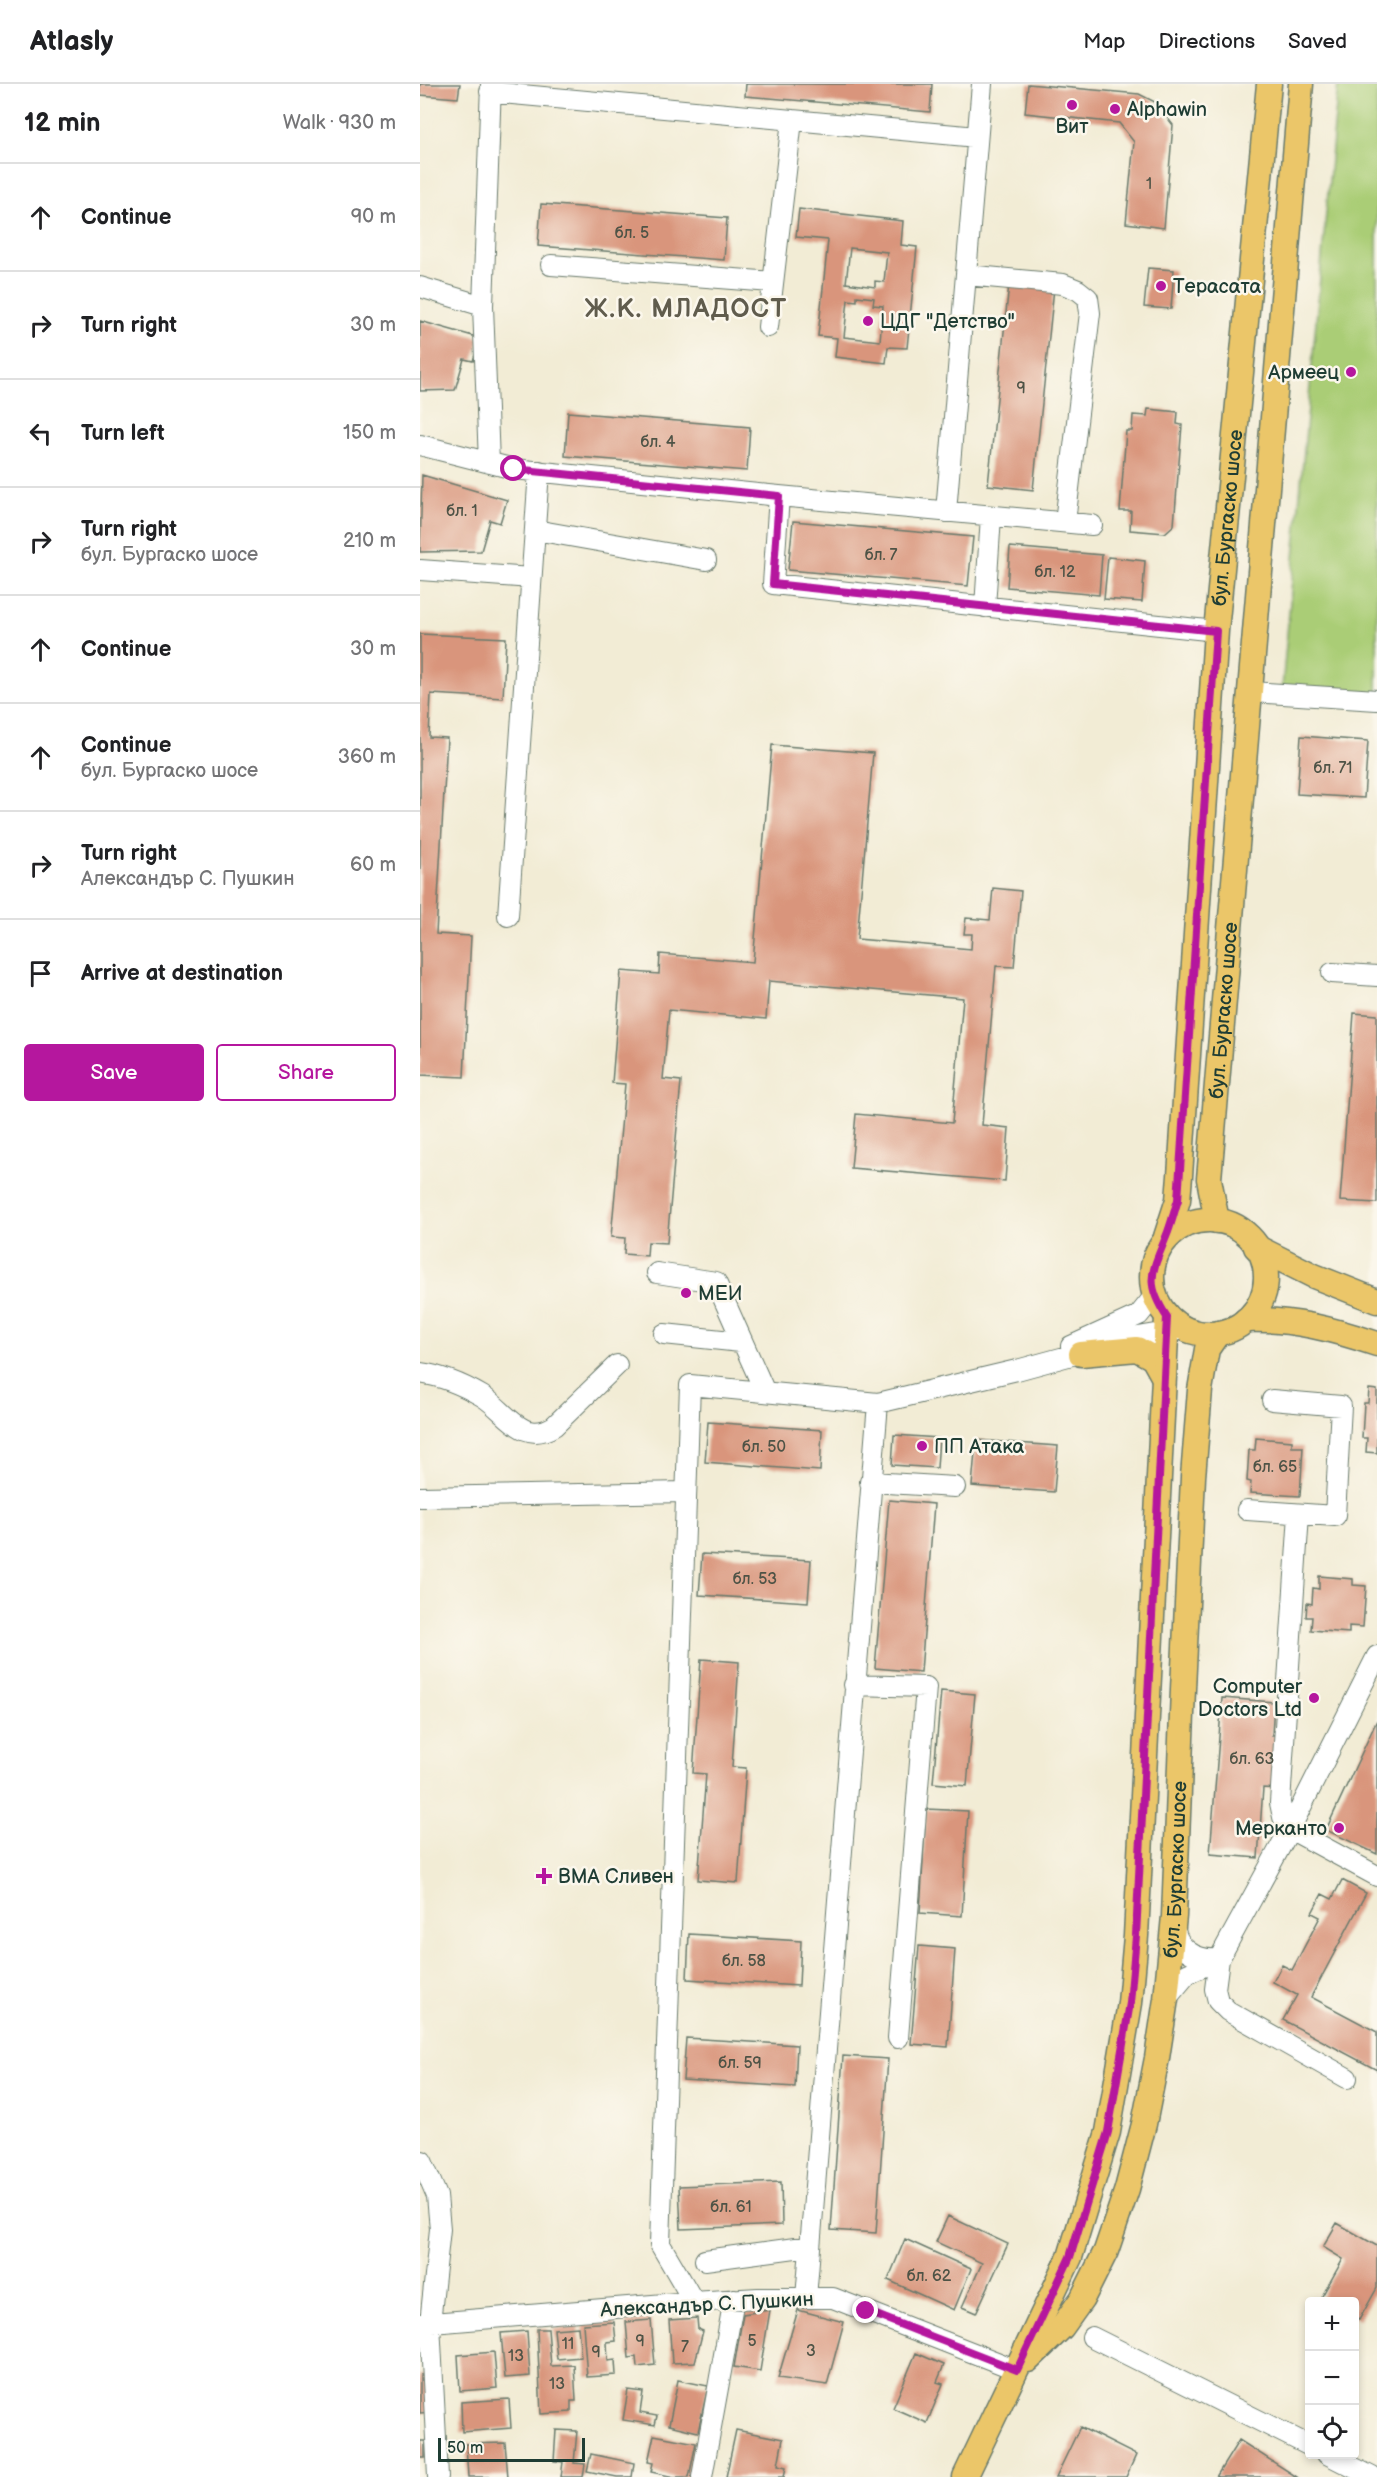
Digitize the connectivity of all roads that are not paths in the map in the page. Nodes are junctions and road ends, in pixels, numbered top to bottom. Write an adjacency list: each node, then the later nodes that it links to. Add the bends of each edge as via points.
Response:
1 (982, 84): 6 (street)
2 (1269, 84): 26 (main road, бул. Бургаско шосе)
3 (1301, 84): 27 (main road, бул. Бургаско шосе)
4 (491, 88): 5 (street); 11 (street)
5 (792, 120): 6 (street); 9 (street)
6 (977, 137): 8 (street)
7 (551, 265): 9 (street)
8 (966, 275): 17 (street); 19 (street, via 1063,284 1088,298 1090,313)
9 (773, 282): 12 (street)
10 (420, 287): 11 (street)
11 (483, 306): 14 (street)
12 (768, 327)
13 (420, 445): 14 (street)
14 (489, 463): 15 (street)
15 (539, 471): 16 (street); 21 (street)
16 (779, 496): 17 (street); 25 (street, via 773,584)
17 (946, 512): 18 (street)
18 (991, 516): 19 (street); 25 (street)
19 (1065, 522): 20 (street)
20 (1092, 525)
21 (535, 530): 22 (street); 24 (street)
22 (706, 560)
23 (420, 570): 24 (street)
24 (531, 578): 29 (street)
25 (985, 607): 26 (street)
26 (1216, 631): 33 (main road, бул. Бургаско шосе, via 1180,1176 1178,1200)
27 (1251, 692): 28 (street); 32 (main road, бул. Бургаско шосе, via 1209,1179)
28 (1377, 700)
29 (508, 916)
30 (1332, 973): 31 (street)
31 (1377, 976)
32 (1216, 1221): 33 (main road, via 1198,1221); 34 (main road, via 1237,1228)
33 (1166, 1238): 36 (main road, via 1153,1265)
34 (1256, 1247): 37 (main road); 38 (main road, via 1264,1262 1265,1284 1258,1305)
35 (657, 1273): 42 (street, via 716,1282)
36 (1155, 1295): 39 (main road); 46 (street, via 1139,1315)
37 (1377, 1301)
38 (1246, 1320): 40 (main road); 43 (main road, via 1317,1326)
39 (1173, 1326): 40 (main road, via 1202,1334); 44 (street); 48 (main road, бул. Бургаско шосе)
40 (1218, 1333): 62 (main road, бул. Бургаско шосе, via 1207,1349 1193,1478)
41 (664, 1334): 42 (street)
42 (741, 1342): 49 (street)
43 (1377, 1344)
44 (1081, 1354): 46 (street); 48 (main road, via 1137,1350 1153,1358)
45 (617, 1365): 47 (street, via 545,1432 517,1426 484,1397 454,1382)
46 (1017, 1370): 51 (street)
47 (420, 1373)
48 (1163, 1376): 75 (main road, бул. Бургаско шосе, via 1130,2003 1108,2132 1070,2257)
49 (765, 1392): 51 (street); 54 (street, via 690,1385)
50 (1272, 1400): 57 (street, via 1341,1406 1335,1516)
51 (878, 1403): 52 (street)
52 (870, 1482): 53 (street); 59 (street)
53 (955, 1487)
54 (686, 1492): 55 (street); 72 (street, via 660,2244)
55 (420, 1497)
56 (1247, 1510): 57 (street)
57 (1299, 1514): 60 (street, via 1280,1803)
58 (1377, 1656): 60 (street)
59 (854, 1685): 65 (street, via 926,1688); 68 (street)
60 (1290, 1829): 61 (street); 63 (street)
61 (1377, 1876)
62 (1174, 1916): 63 (street, via 1176,1937 1188,1953 1208,1960); 64 (main road, бул. Бургаско шосе)
63 (1219, 1959): 64 (street, via 1187,1974); 66 (street, via 1215,1989 1218,2001 1228,2011)
64 (1166, 1999): 75 (main road, бул. Бургаско шосе, via 1144,2124 1106,2251 1082,2299 1062,2327)
65 (898, 2038)
66 (1347, 2078)
67 (422, 2161): 73 (street, via 437,2196 441,2229)
68 (810, 2246): 69 (street); 70 (street)
69 (705, 2260)
70 (806, 2298): 71 (street, Александър С. Пушкин); 75 (street, Александър С. Пушкин, via 833,2298)
71 (734, 2299): 72 (street, Александър С. Пушкин); 79 (street)
72 (694, 2302): 73 (street, Александър С. Пушкин)
73 (425, 2324): 78 (street)
74 (1092, 2337): 76 (street)
75 (1017, 2370): 80 (main road, бул. Бургаско шосе)
76 (1305, 2444)
77 (1337, 2459): 81 (street)
78 (438, 2477)
79 (702, 2477)
80 (965, 2477)
81 (1372, 2477)

